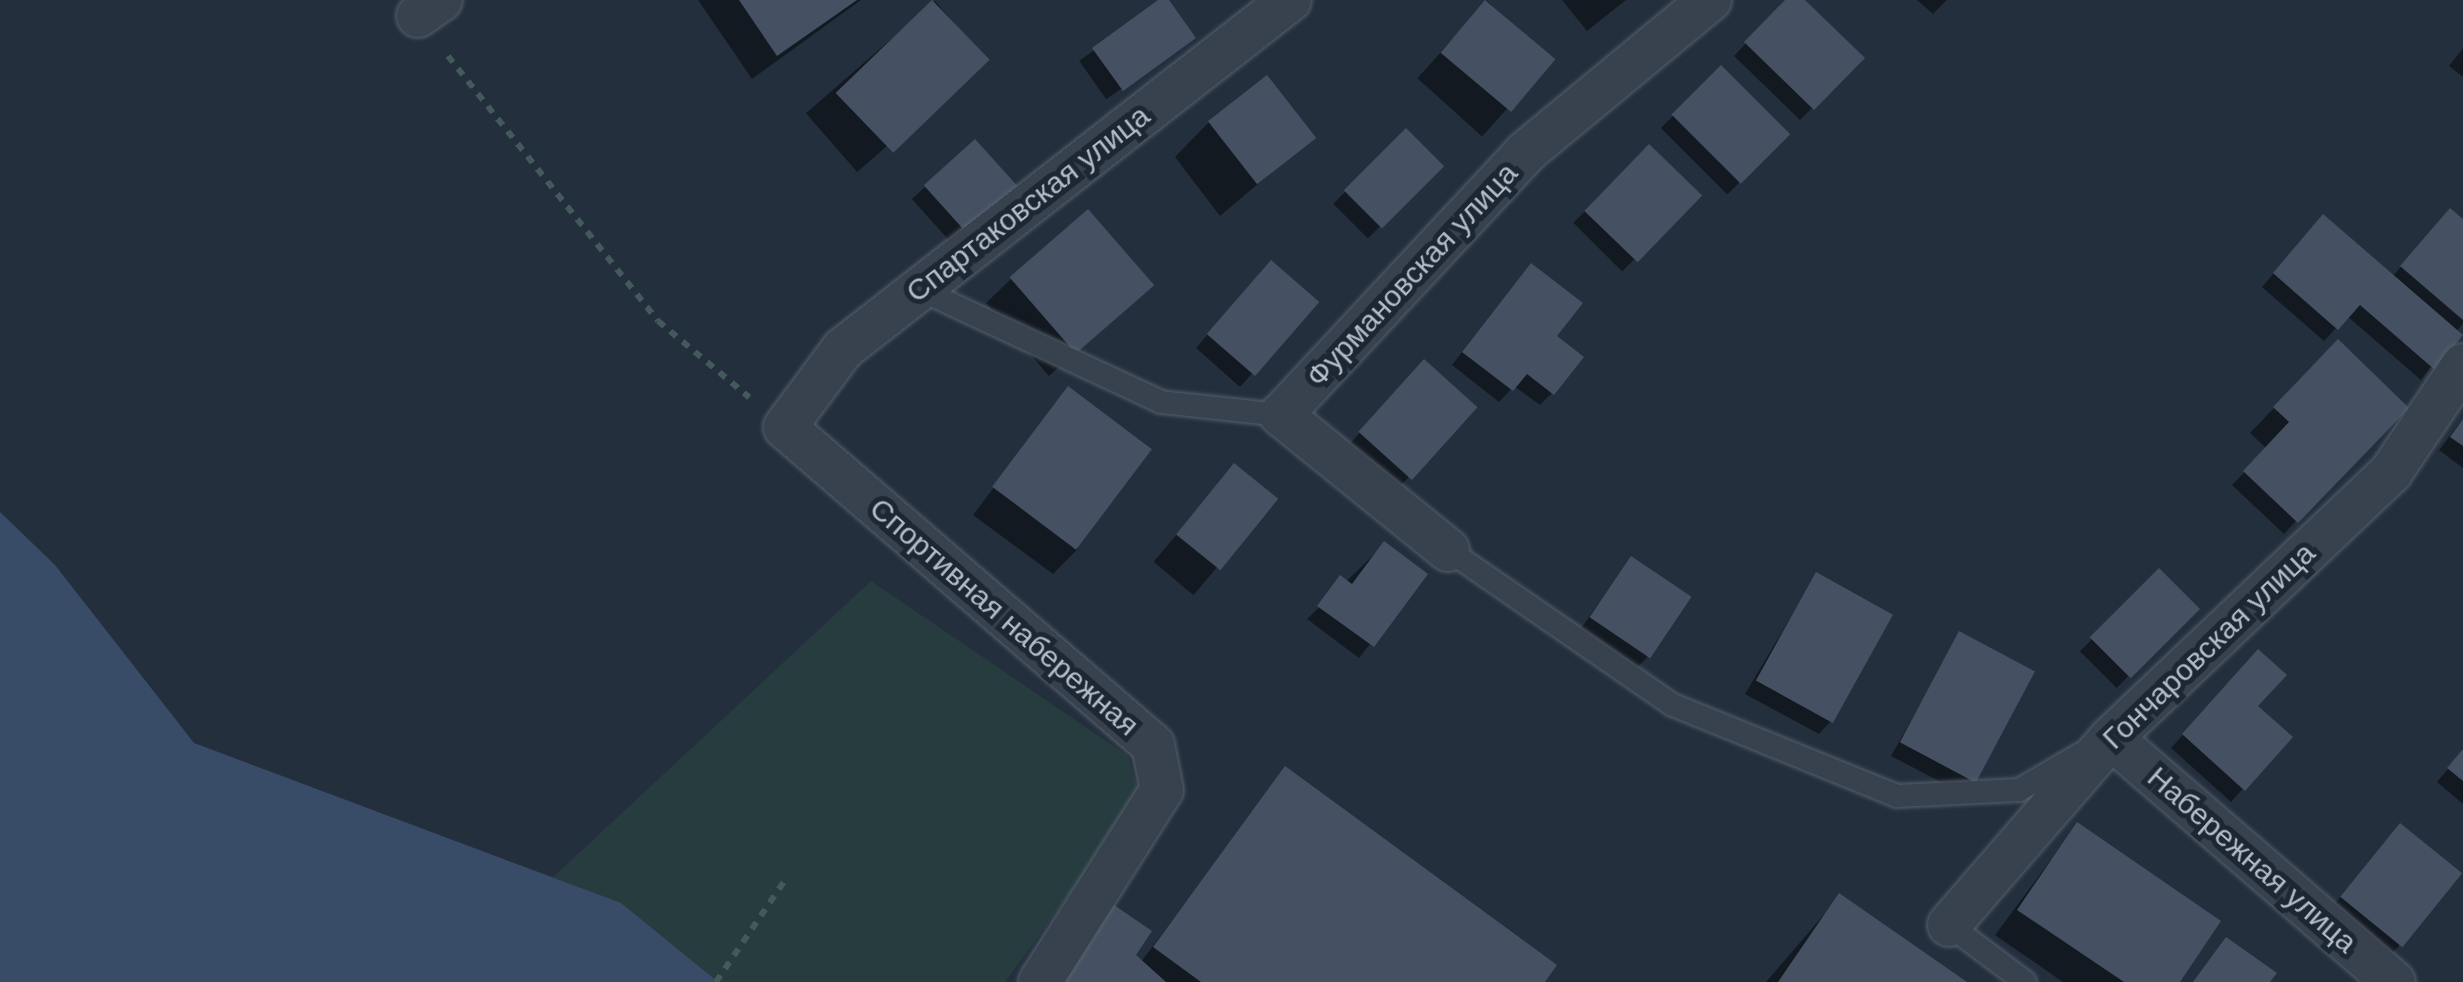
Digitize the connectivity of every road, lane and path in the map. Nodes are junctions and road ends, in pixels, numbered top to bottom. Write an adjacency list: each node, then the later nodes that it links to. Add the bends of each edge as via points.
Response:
1 (1290, 0): 4 (street, Спартаковская улица)
2 (1710, 0): 6 (street, Фурмановская улица, via 1526,152)
3 (430, 8): 7 (path, via 658,321)
4 (919, 289): 6 (lane, via 1161,402); 7 (street, Спартаковская улица, via 843,349)
5 (2463, 365): 9 (street, Гончаровская улица, via 2391,472)
6 (1282, 416): 8 (street, Фурмановская улица)
7 (784, 427): 13 (street, Спортивная набережная, via 1153,746 1162,790)
8 (1448, 550): 9 (lane, via 1673,705 1897,796 2019,790)
9 (2110, 738): 11 (street, Гончаровская улица); 15 (street, Набережная улица)
10 (785, 880): 12 (path)
11 (1950, 925): 14 (lane)
12 (716, 982)
13 (1040, 982)
14 (2024, 982)
15 (2394, 982)

